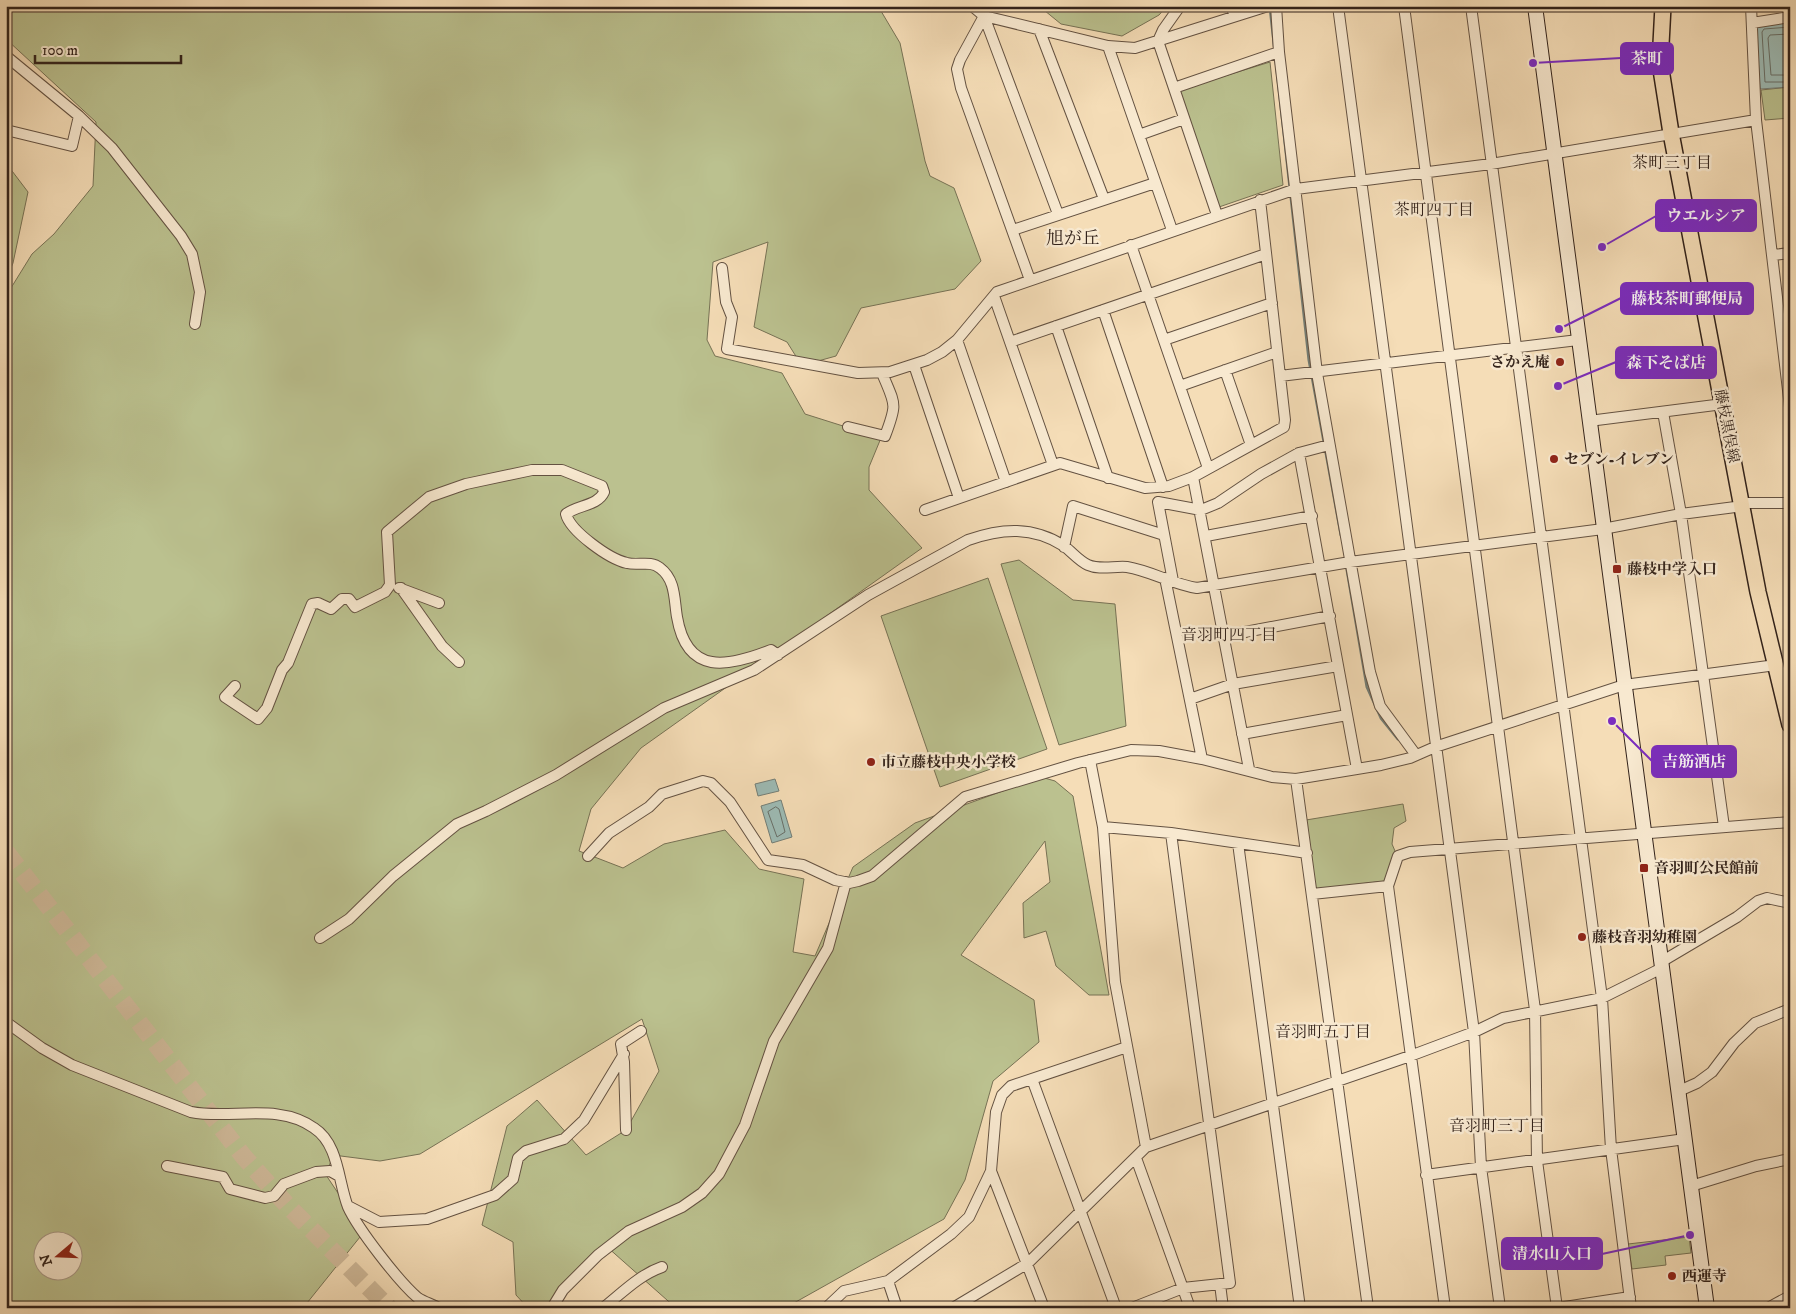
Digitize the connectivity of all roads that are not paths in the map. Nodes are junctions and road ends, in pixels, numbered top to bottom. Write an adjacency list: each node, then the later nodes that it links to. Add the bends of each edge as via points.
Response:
1 (972, 6): 12 (street)
2 (1180, 6): 16 (street)
3 (1268, 6): 11 (street)
4 (1276, 6): 18 (street)
5 (1338, 6): 30 (street)
6 (1404, 6): 29 (street)
7 (1471, 6): 28 (street)
8 (1535, 6): 27 (street)
9 (1663, 6): 25 (main road, 藤枝黒俣線, via 1660,63)
10 (1751, 6): 14 (street)
11 (1233, 11): 16 (street)
12 (984, 16): 15 (street); 35 (street); 37 (street, via 964,49 957,69)
13 (1790, 17): 14 (street)
14 (1752, 23): 23 (street)
15 (1039, 29): 17 (street); 33 (street)
16 (1158, 41): 17 (street, via 1135,48); 20 (street)
17 (1108, 46): 26 (street)
18 (1279, 52): 20 (street); 32 (street)
19 (6, 56): 21 (street)
20 (1174, 88): 22 (street)
21 (79, 116): 24 (street, via 72,146); 49 (street, via 112,148 192,254 200,292)
22 (1184, 119): 26 (street); 36 (street)
23 (1756, 120): 25 (street); 42 (street)
24 (6, 130)
25 (1671, 133): 27 (street); 65 (main road, 藤枝黒俣線)
26 (1138, 135): 31 (street)
27 (1554, 154): 28 (street); 53 (street)
28 (1491, 164): 29 (street); 55 (street)
29 (1424, 173): 30 (street); 57 (street)
30 (1361, 181): 32 (street); 58 (street)
31 (1155, 183): 33 (street); 38 (street)
32 (1296, 189): 34 (street); 62 (street)
33 (1104, 199): 35 (street)
34 (1260, 200): 36 (street); 41 (street)
35 (1058, 214): 37 (street)
36 (1217, 215): 38 (street)
37 (1013, 230): 44 (street)
38 (1172, 230): 39 (street)
39 (1131, 245): 44 (street); 45 (street)
40 (1790, 253): 42 (street)
41 (1266, 254): 45 (street); 47 (street)
42 (1773, 255): 66 (street)
43 (722, 268): 61 (street, via 726,302 732,317 727,349 858,373)
44 (1030, 280): 46 (street)
45 (1148, 294): 48 (street); 52 (street)
46 (994, 296): 51 (street); 54 (street)
47 (1272, 303): 52 (street); 56 (street)
48 (1103, 310): 50 (street); 78 (street)
49 (195, 324)
50 (1056, 326): 54 (street); 76 (street)
51 (957, 340): 59 (street, via 942,352); 77 (street)
52 (1164, 340): 64 (street)
53 (1578, 340): 55 (street); 68 (street)
54 (1010, 342): 73 (street)
55 (1516, 348): 57 (street); 89 (street)
56 (1278, 352): 60 (street); 63 (street)
57 (1449, 356): 58 (street); 90 (street)
58 (1385, 364): 62 (street); 92 (street)
59 (914, 365): 61 (street); 79 (street)
60 (1225, 370): 64 (street); 70 (street)
61 (882, 373): 69 (street, via 895,411 886,436)
62 (1317, 373): 63 (street); 71 (street)
63 (1280, 376): 70 (street, via 1284,427)
64 (1180, 386): 74 (street)
65 (1723, 404): 67 (street); 81 (main road, 藤枝黒俣線)
66 (1790, 407)
67 (1663, 412): 68 (street); 84 (street)
68 (1589, 421): 86 (street)
69 (848, 427)
70 (1251, 445): 74 (street)
71 (1329, 445): 72 (street); 93 (street)
72 (1299, 453): 83 (street); 85 (street)
73 (1053, 465): 76 (street, via 1060,463); 77 (street)
74 (1208, 468): 75 (street)
75 (1193, 477): 78 (street); 83 (street)
76 (1108, 478): 78 (street, via 1145,488)
77 (1006, 482): 79 (street)
78 (1163, 487)
79 (959, 498): 82 (street)
80 (1790, 503): 81 (street)
81 (1743, 505): 84 (street); 103 (main road, 藤枝黒俣線, via 1758,592)
82 (925, 510)
83 (1201, 510): 87 (street, via 1158,502); 88 (street)
84 (1681, 514): 86 (street); 105 (street)
85 (1312, 516): 88 (street); 94 (street)
86 (1603, 529): 89 (street); 107 (street)
87 (1164, 535): 91 (street, via 1073,506); 95 (street)
88 (1206, 536): 96 (street)
89 (1542, 536): 90 (street); 110 (street)
90 (1474, 545): 92 (street); 113 (street)
91 (1064, 547): 95 (street, via 1094,567 1126,567); 101 (street, via 1044,536 1016,530 968,540 868,596)
92 (1410, 555): 93 (street); 115 (street)
93 (1350, 562): 94 (street); 116 (street, via 1376,696 1387,717)
94 (1321, 568): 96 (street); 99 (street)
95 (1169, 580): 96 (street, via 1197,588); 109 (street)
96 (1215, 585): 100 (street)
97 (396, 587): 98 (street); 101 (street, via 387,532 429,497 466,484 532,470 562,470 602,486 604,492 596,500 570,510 566,514 568,520 589,541 613,557 627,563 650,563 660,568 673,588 680,630 692,650 702,659 731,664 771,650); 102 (street, via 442,646); 108 (street, via 355,607 349,598 342,599 331,609 312,604 275,692 258,719 225,697)
98 (439, 603)
99 (1330, 616): 100 (street); 104 (street)
100 (1224, 636): 106 (street)
101 (778, 654): 137 (street, via 739,677 664,708 556,775 457,824 392,876 349,919)
102 (459, 662)
103 (1776, 664): 105 (street); 112 (main road, 藤枝黒俣線)
104 (1338, 666): 106 (street); 111 (street)
105 (1702, 675): 107 (street); 124 (street)
106 (1233, 684): 109 (street); 114 (street)
107 (1624, 685): 110 (street); 126 (street)
108 (235, 686)
109 (1190, 699): 117 (street)
110 (1564, 705): 113 (street); 127 (street)
111 (1347, 715): 114 (street); 120 (street)
112 (1790, 725)
113 (1498, 727): 115 (street); 129 (street)
114 (1242, 734): 119 (street)
115 (1435, 747): 116 (street); 130 (street)
116 (1416, 755): 120 (street)
117 (1202, 759): 118 (street, via 1159,751 1131,750); 119 (street)
118 (1090, 760): 123 (street); 133 (street, via 965,797 872,876)
119 (1248, 769): 121 (street, via 1272,777)
120 (1356, 769): 121 (street)
121 (1296, 779): 131 (street)
122 (1790, 822): 124 (street)
123 (1104, 827): 125 (street); 145 (street, via 1115,982)
124 (1724, 827): 126 (street)
125 (1170, 833): 128 (street); 152 (street)
126 (1644, 833): 127 (street); 138 (street)
127 (1582, 838): 129 (street); 139 (street)
128 (1238, 843): 131 (street); 151 (street)
129 (1514, 843): 130 (street); 141 (street)
130 (1451, 849): 134 (street, via 1398,856); 144 (street)
131 (1307, 853): 135 (street)
132 (588, 856): 133 (street, via 608,833 649,807 662,794 702,781 711,783 730,802 768,860 803,865 820,875)
133 (846, 882): 177 (street, via 828,948 774,1041 745,1125 719,1174 702,1193 682,1207 629,1231 598,1255 563,1290)
134 (1388, 886): 135 (street); 147 (street)
135 (1312, 894): 149 (street)
136 (1790, 903): 138 (street, via 1767,898 1758,901)
137 (320, 938)
138 (1662, 965): 139 (street); 150 (street)
139 (1602, 998): 141 (street); 156 (street)
140 (1790, 1009): 150 (street, via 1755,1023 1734,1043 1712,1072)
141 (1535, 1010): 144 (street, via 1503,1018); 159 (street)
142 (6, 1022): 164 (street, via 72,1065 191,1112 207,1115 273,1114 314,1128 330,1145)
143 (641, 1031): 146 (street, via 621,1044)
144 (1474, 1032): 147 (street); 161 (street)
145 (1127, 1047): 148 (street); 155 (street)
146 (624, 1054): 153 (street); 166 (street, via 584,1120 564,1139 526,1150 518,1158 513,1179 495,1195 427,1219 380,1222)
147 (1410, 1056): 149 (street); 163 (street)
148 (1032, 1079): 162 (street, via 1011,1086 1002,1094 996,1112); 167 (street)
149 (1337, 1081): 151 (street); 188 (street)
150 (1679, 1091): 154 (street)
151 (1274, 1104): 152 (street); 187 (street)
152 (1210, 1126): 155 (street); 171 (street, via 1230,1283)
153 (626, 1130)
154 (1685, 1139): 156 (street); 165 (street)
155 (1146, 1147): 157 (street)
156 (1611, 1149): 159 (street); 174 (street)
157 (1136, 1158): 167 (street); 172 (street)
158 (1790, 1159): 165 (street)
159 (1537, 1161): 161 (street); 191 (street)
160 (167, 1166): 164 (street, via 223,1176 230,1189 265,1198 274,1196 284,1184 316,1172 330,1171)
161 (1481, 1167): 163 (street); 190 (street)
162 (991, 1171): 168 (street); 170 (street, via 969,1217)
163 (1426, 1175): 189 (street)
164 (339, 1176): 166 (street)
165 (1691, 1186): 192 (street)
166 (348, 1206): 176 (street, via 356,1222 406,1287 420,1299)
167 (1081, 1212): 168 (street); 183 (street)
168 (1028, 1263): 175 (street); 182 (street)
169 (662, 1267): 178 (street, via 644,1273)
170 (888, 1281): 179 (street, via 844,1291); 180 (street)
171 (1220, 1284): 172 (street); 186 (street)
172 (1183, 1288): 184 (street); 185 (street)
173 (1790, 1296): 193 (street)
174 (1631, 1303): 191 (street)
175 (968, 1304): 181 (street)
176 (439, 1308)
177 (552, 1308)
178 (602, 1308)
179 (826, 1308)
180 (897, 1308)
181 (953, 1308)
182 (1044, 1308)
183 (1116, 1308)
184 (1132, 1308)
185 (1190, 1308)
186 (1223, 1308)
187 (1300, 1308)
188 (1368, 1308)
189 (1445, 1308)
190 (1500, 1308)
191 (1557, 1308)
192 (1707, 1308)
193 (1768, 1308)

